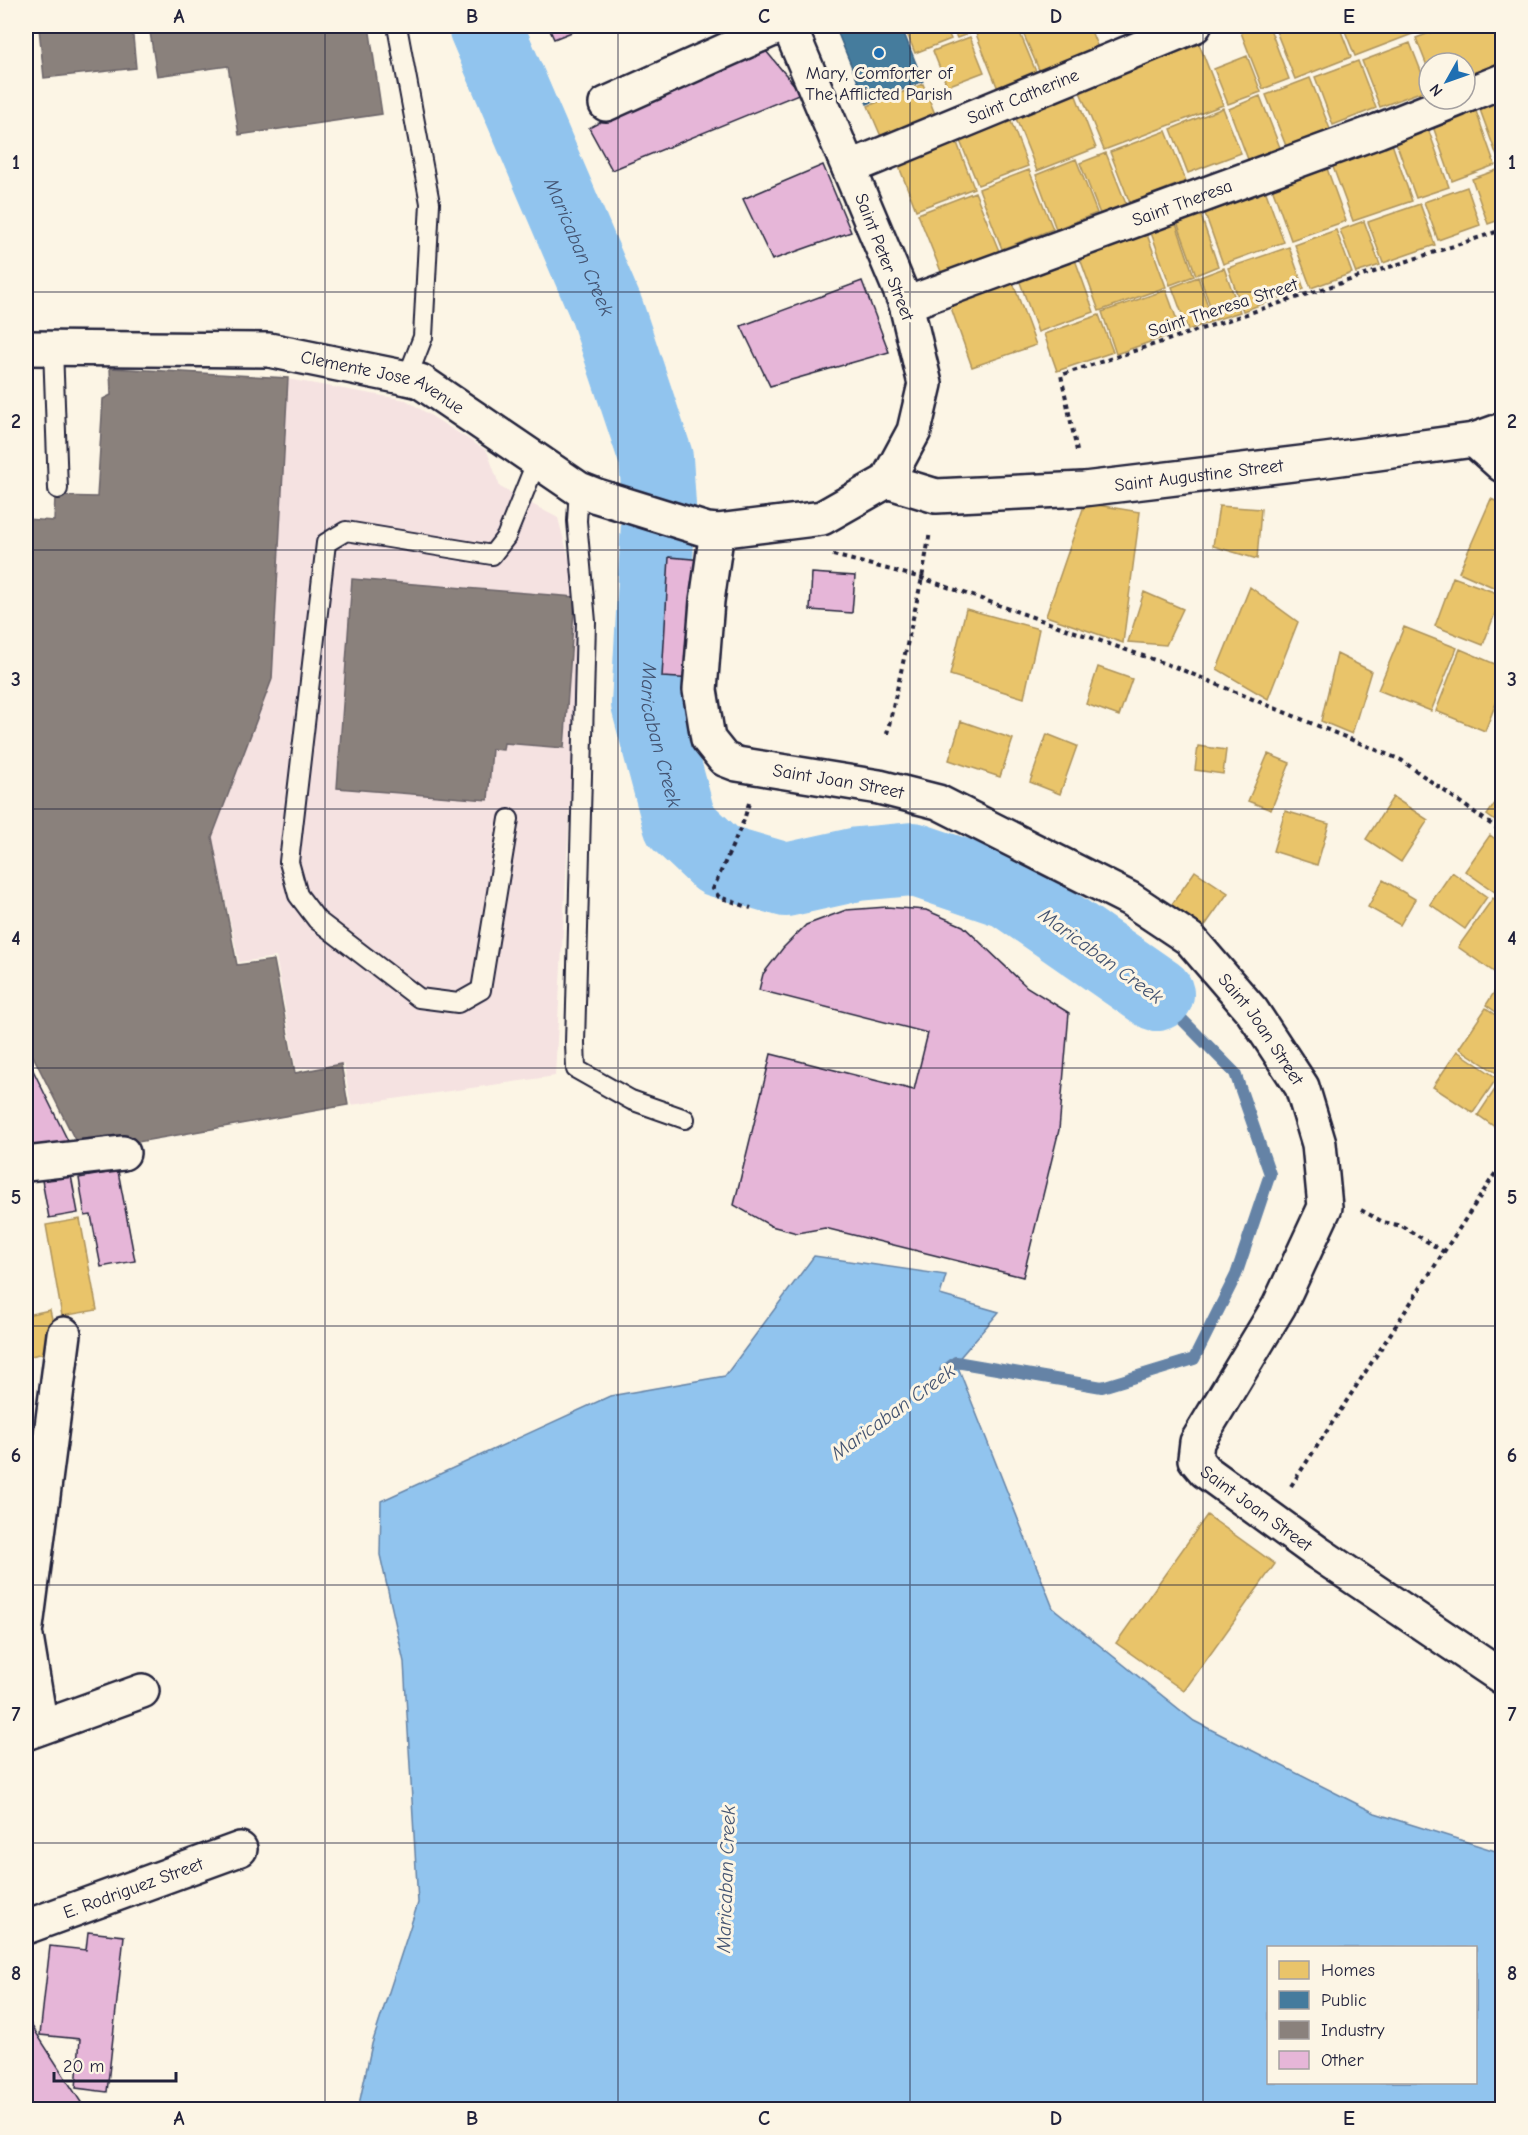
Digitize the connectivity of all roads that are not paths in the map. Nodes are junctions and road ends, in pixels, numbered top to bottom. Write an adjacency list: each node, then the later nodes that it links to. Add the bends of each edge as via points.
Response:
1 (397, 26): 12 (lane, via 430,203 423,337)
2 (780, 26): 7 (street)
3 (789, 26): 9 (street, Saint Peter Street)
4 (1194, 26): 9 (street, Saint Catherine)
5 (1503, 81): 6 (street)
6 (1477, 91)
7 (606, 104)
8 (1428, 111): 10 (street, Saint Theresa)
9 (849, 168): 10 (street, Saint Peter Street)
10 (906, 304): 16 (street, Saint Peter Street, via 925,384 914,431)
11 (39, 348): 12 (street, Clemente Jose Avenue, via 269,350); 17 (lane)
12 (407, 378): 14 (street, Clemente Jose Avenue, via 420,381)
13 (1488, 435): 15 (street, Saint Augustine Street); 16 (street, Saint Augustine Street, via 1326,460 1084,489 936,496)
14 (537, 460): 18 (street, Clemente Jose Avenue); 20 (lane, via 506,537 492,555 346,531 326,543 290,862 297,895 317,920 419,998 458,1004 481,990)
15 (1503, 465)
16 (887, 481): 19 (street, via 822,518)
17 (58, 489)
18 (588, 493): 19 (street, Clemente Jose Avenue); 21 (lane, via 577,521 586,622 576,1070 631,1100)
19 (712, 531): 27 (street, Saint Joan Street, via 700,690 708,739 724,759 879,787 938,802 1130,899 1191,939 1252,1011 1302,1087 1318,1144 1325,1207 1279,1306 1197,1442 1195,1459 1205,1471 1318,1553)
20 (509, 819)
21 (685, 1119)
22 (123, 1152): 23 (street)
23 (26, 1164)
24 (64, 1334): 25 (street)
25 (26, 1627)
26 (26, 1637): 29 (street)
27 (1503, 1677)
28 (142, 1691): 29 (street)
29 (33, 1730)
30 (240, 1849): 31 (street, E. Rodriguez Street)
31 (26, 1927)

